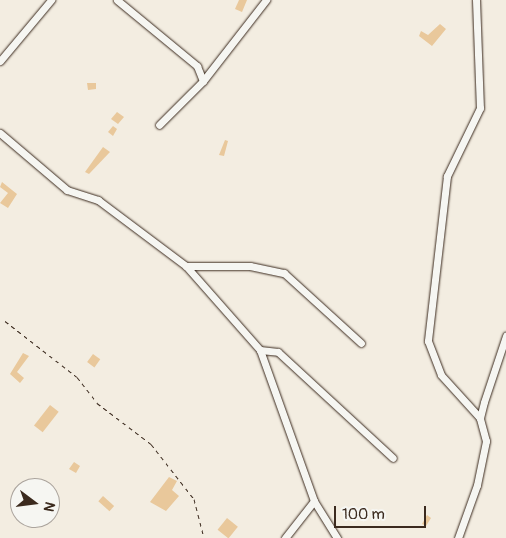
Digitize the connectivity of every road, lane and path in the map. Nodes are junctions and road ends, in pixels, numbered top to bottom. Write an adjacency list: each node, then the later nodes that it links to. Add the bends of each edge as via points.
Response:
1 (51, 0): 5 (street)
2 (117, 0): 6 (street, via 197,66)
3 (266, 0): 6 (street)
4 (476, 0): 14 (street, via 480,108 447,176 428,341 441,375)
5 (0, 61)
6 (203, 81): 7 (street)
7 (159, 125)
8 (0, 133): 9 (street, via 67,190 98,200)
9 (186, 266): 12 (street, via 250,266 284,273); 13 (street)
10 (5, 321): 17 (path, via 151,444 194,499)
11 (506, 336): 14 (street)
12 (361, 342)
13 (260, 350): 15 (street, via 278,352); 16 (street)
14 (480, 418): 20 (street, via 486,441)
15 (393, 458)
16 (314, 501): 18 (street); 19 (street)
17 (204, 538)
18 (285, 538)
19 (337, 538)
20 (458, 538)

